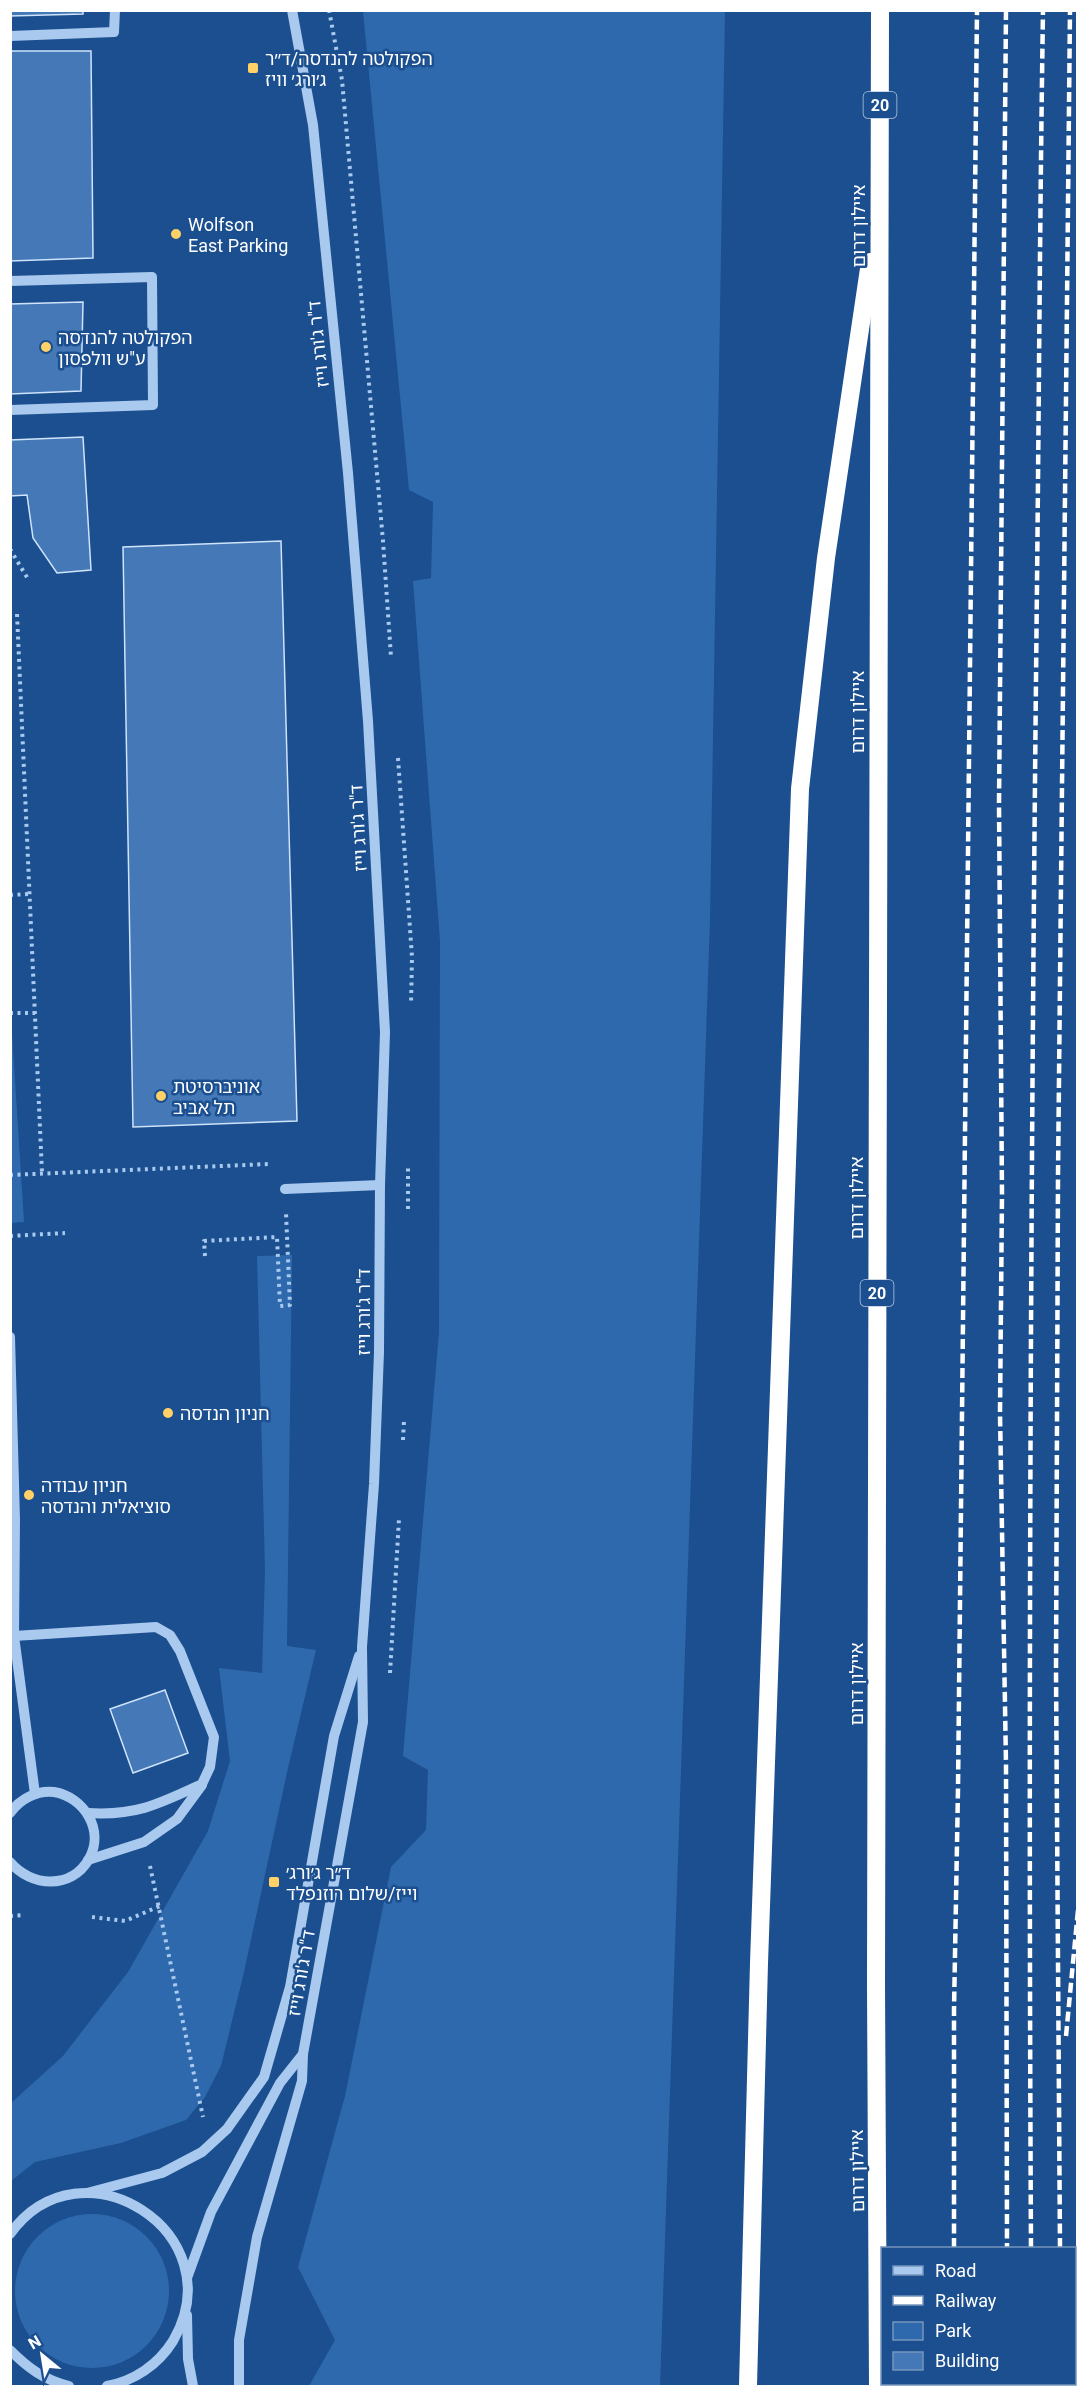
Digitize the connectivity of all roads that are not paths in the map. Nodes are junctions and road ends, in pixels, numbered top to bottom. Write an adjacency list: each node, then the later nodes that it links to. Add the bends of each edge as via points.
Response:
1 (115, 10): 4 (street, via 114,32)
2 (292, 10): 8 (street, ד"ר ג'ורג וייז, via 313,125 368,721 385,1032)
3 (880, 10): 5 (highway, איילון דרום / 20)
4 (10, 36)
5 (879, 200): 30 (highway, via 826,558 800,789); 31 (highway, איילון דרום / 20)
6 (10, 281): 7 (street, via 152,277 153,405)
7 (10, 410)
8 (380, 1185): 9 (street); 12 (street, ד"ר ג'ורג וייז, via 375,1484)
9 (285, 1189)
10 (10, 1337): 11 (street)
11 (14, 1636): 13 (street, via 156,1627 170,1635 214,1737 210,1767); 14 (street)
12 (362, 1647): 19 (street, ד"ר ג'ורג וייז, via 363,1722); 20 (street, ד"ר ג'ורג וייז, via 334,1736 290,1987 264,2077 227,2128 202,2152 162,2173)
13 (202, 1784): 16 (street, via 151,1808 115,1815); 17 (street, via 177,1819 144,1842)
14 (35, 1794): 15 (street, via 22,1800); 16 (street, via 64,1794)
15 (10, 1813)
16 (88, 1813): 17 (street, via 94,1836)
17 (88, 1860): 18 (street, via 78,1872 50,1883 28,1877)
18 (10, 1862)
19 (303, 2054): 22 (street, ד"ר ג'ורג וייז, via 280,2083 211,2212); 29 (street, via 302,2081 257,2237 239,2340)
20 (87, 2193): 21 (street, via 61,2197 38,2207); 22 (street, via 115,2197 142,2208 164,2227 179,2251)
21 (10, 2234)
22 (187, 2278): 23 (street)
23 (187, 2303): 27 (street, via 180,2329 166,2351 147,2370 123,2383); 28 (street, via 188,2359)
24 (10, 2350): 25 (street)
25 (48, 2384): 26 (street)
26 (69, 2386)
27 (107, 2386)
28 (193, 2386)
29 (239, 2386)
30 (748, 2386)
31 (878, 2386)

